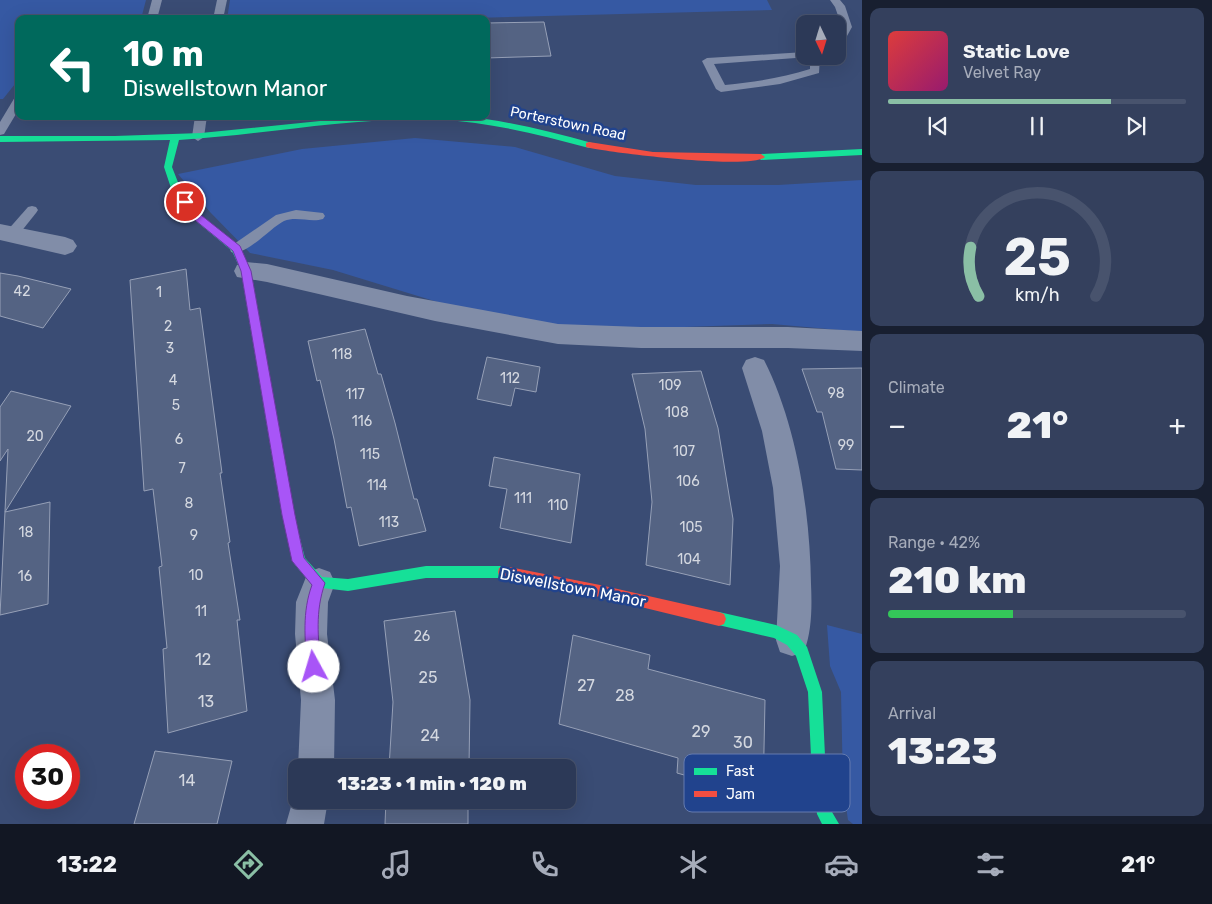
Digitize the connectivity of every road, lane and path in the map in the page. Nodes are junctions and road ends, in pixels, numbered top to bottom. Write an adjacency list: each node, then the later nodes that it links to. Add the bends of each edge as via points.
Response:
1 (157, 0): 4 (lane)
2 (222, 0): 5 (lane)
3 (835, 0): 6 (lane)
4 (153, 15)
5 (219, 15)
6 (843, 15)
7 (796, 56): 8 (lane, via 707,61 721,90 759,86 815,71)
8 (815, 65)
9 (15, 106): 13 (lane)
10 (200, 120): 14 (lane)
11 (378, 120): 14 (street, Porterstown Road)
12 (463, 120): 17 (street, Porterstown Road, via 529,130 609,149 667,156 730,158)
13 (0, 131)
14 (198, 137): 16 (street, Porterstown Road)
15 (0, 139): 16 (street, Porterstown Road)
16 (175, 139): 22 (street, via 168,167 177,191 193,214)
17 (862, 152)
18 (32, 210): 20 (lane)
19 (319, 216): 22 (lane, via 296,214 280,218)
20 (6, 233): 21 (street)
21 (65, 246)
22 (241, 260): 23 (street, via 267,273 435,312 565,335 642,339 772,336); 25 (street, via 299,561)
23 (862, 341)
24 (755, 368): 26 (street, via 778,439 790,496 795,622)
25 (319, 583): 26 (street, Diswellstown Manor, via 348,585 426,572 505,572 757,626); 28 (street, via 312,602 311,634 318,700)
26 (792, 640): 27 (street, via 802,652 815,692)
27 (818, 754)
28 (316, 759)
29 (308, 809): 31 (street)
30 (825, 812): 32 (street)
31 (305, 824)
32 (832, 824)

